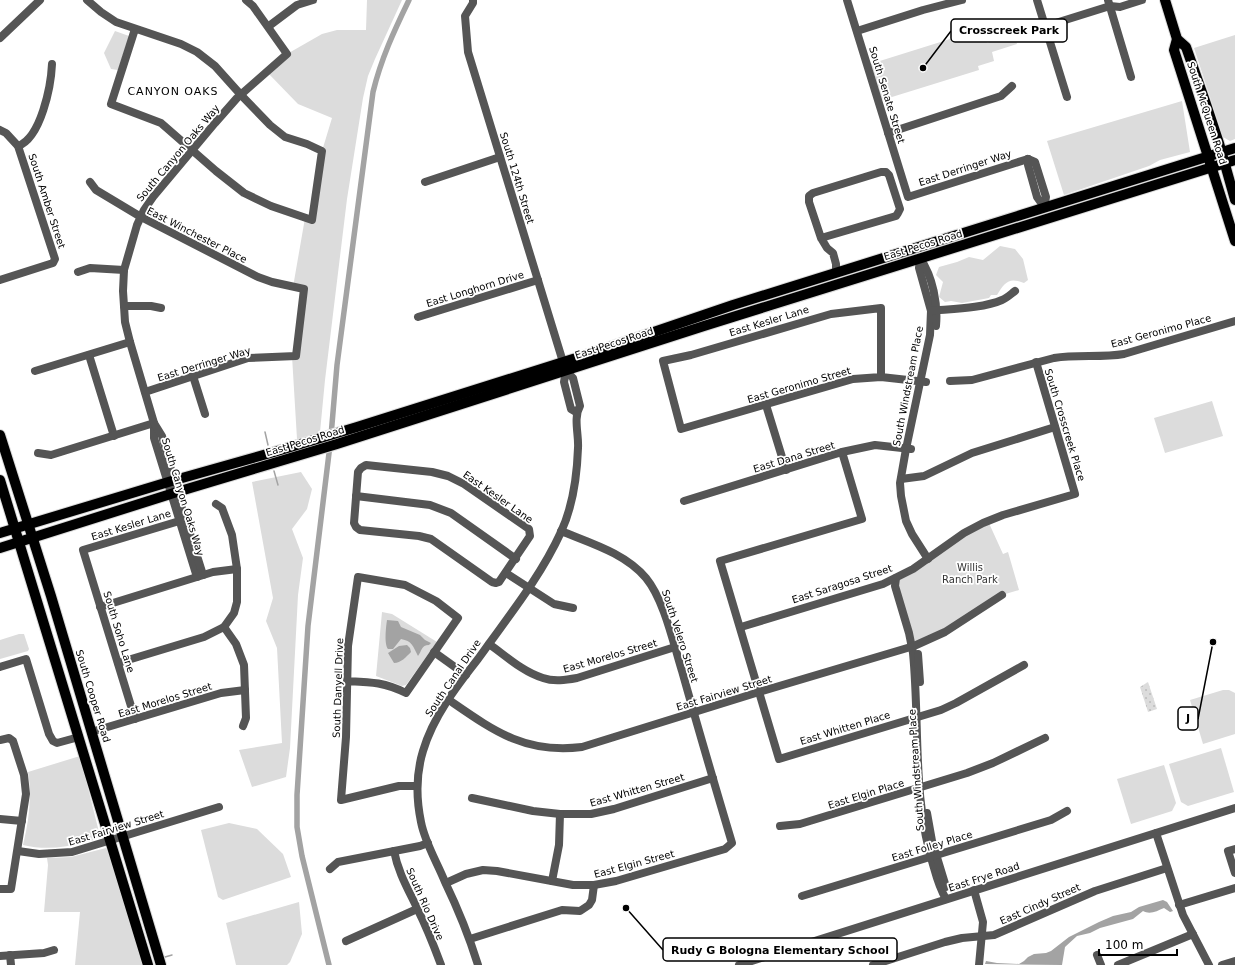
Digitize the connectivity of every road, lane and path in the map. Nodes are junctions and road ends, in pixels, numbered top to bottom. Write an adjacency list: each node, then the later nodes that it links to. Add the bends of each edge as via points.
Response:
1 (40, 0): 17 (street)
2 (87, 0): 15 (street, via 116,22)
3 (246, 0): 13 (street, South Canyon Oaks Way)
4 (313, 0): 13 (street, via 297,5)
5 (473, 0): 31 (street, South 124th Street, via 465,16 468,52)
6 (847, 0): 16 (street, South Senate Street)
7 (962, 0): 16 (street)
8 (1037, 0): 14 (street)
9 (1116, 0): 12 (street)
10 (1142, 0): 12 (street, via 1120,7)
11 (1165, 0): 18 (main road, South McQueen Road)
12 (1108, 3): 14 (street); 20 (street)
13 (269, 26): 22 (street, South Canyon Oaks Way, via 287,54)
14 (1046, 26): 23 (street)
15 (135, 29): 22 (street, via 197,52 215,66); 28 (street, via 110,104 161,123)
16 (857, 31): 25 (street, South Senate Street)
17 (0, 38)
18 (1177, 39): 29 (main road, South McQueen Road, via 1186,47); 30 (main road, South McQueen Road, via 1174,50)
19 (52, 64): 26 (street, via 45,103 36,128 24,144)
20 (1131, 77)
21 (1012, 86): 25 (street, via 1001,96)
22 (241, 95): 28 (street, South Canyon Oaks Way); 28 (street, via 285,137 322,151 312,220 271,206 244,193)
23 (1067, 97)
24 (0, 130): 26 (street, South Amber Street)
25 (888, 133): 37 (street, South Senate Street)
26 (18, 146): 50 (street, South Amber Street, via 55,259 53,263)
27 (1235, 148): 29 (main road, East Pecos Road)
28 (192, 150): 42 (street, South Canyon Oaks Way, via 153,197)
29 (1222, 152): 30 (main road, East Pecos Road); 33 (main road, South McQueen Road)
30 (1208, 156): 34 (main road, South McQueen Road); 38 (main road, East Pecos Road)
31 (500, 157): 36 (street); 51 (street, South 124th Street)
32 (1235, 160): 33 (main road, East Pecos Road)
33 (1224, 164): 34 (main road, East Pecos Road); 39 (main road, South McQueen Road)
34 (1212, 168): 41 (main road, East Pecos Road); 44 (main road, South McQueen Road)
35 (90, 182): 42 (street, East Winchester Place, via 96,190)
36 (425, 182)
37 (908, 197): 40 (street, East Derringer Way, via 1028,159 1037,197)
38 (1069, 200): 40 (main road, East Pecos Road); 41 (main road)
39 (1235, 200)
40 (1044, 207): 45 (main road, East Pecos Road)
41 (1073, 211): 46 (main road, East Pecos Road)
42 (141, 217): 47 (street, South Canyon Oaks Way); 53 (street, East Winchester Place, via 258,277)
43 (821, 238): 43 (street, via 809,196 882,172 889,175 900,209 896,216); 49 (street, via 833,254)
44 (1235, 241)
45 (917, 247): 46 (main road); 49 (main road, East Pecos Road)
46 (920, 258): 52 (main road, East Pecos Road); 58 (street, South Windstream Place, via 927,269)
47 (124, 270): 48 (street, via 90,268); 56 (street, South Canyon Oaks Way)
48 (78, 272)
49 (836, 273): 52 (main road); 55 (main road, East Pecos Road)
50 (0, 280)
51 (538, 280): 60 (street, East Longhorn Drive); 65 (street, South 124th Street)
52 (840, 284): 59 (main road, East Pecos Road)
53 (304, 289): 67 (street, East Derringer Way, via 296,356 248,358)
54 (1015, 290): 58 (street, via 996,302)
55 (733, 305): 59 (main road); 65 (main road, East Pecos Road)
56 (124, 306): 57 (street); 62 (street, South Canyon Oaks Way)
57 (161, 308)
58 (934, 310): 70 (street, South Windstream Place)
59 (736, 316): 65 (main road, East Pecos Road)
60 (418, 318)
61 (1235, 321): 64 (street, East Geronimo Place, via 1124,354 1064,356)
62 (130, 342): 63 (street); 71 (street, South Canyon Oaks Way)
63 (89, 355): 66 (street); 78 (street)
64 (1036, 362): 69 (street, East Geronimo Place, via 972,380); 75 (street, South Crosscreek Place)
65 (564, 366): 85 (main road, East Pecos Road); 86 (main road, East Pecos Road, via 337,444); 94 (street, South Canal Drive, via 564,382 571,409 576,412 578,446 570,510)
66 (35, 371)
67 (193, 376): 71 (street, East Derringer Way); 73 (street)
68 (881, 377): 70 (street, East Geronimo Street); 72 (street, East Geronimo Street, via 853,379); 76 (street, East Kesler Lane, via 881,308 831,314 663,361)
69 (950, 381)
70 (923, 382): 79 (street, South Windstream Place)
71 (145, 392): 74 (street, South Canyon Oaks Way)
72 (766, 405): 76 (street, East Geronimo Street); 82 (street)
73 (205, 414)
74 (154, 423): 78 (street); 85 (street, South Canyon Oaks Way, via 162,436)
75 (1055, 427): 83 (street, via 972,453 924,476); 87 (street, South Crosscreek Place)
76 (681, 429)
77 (0, 435): 92 (main road, South Cooper Road)
78 (114, 436): 81 (street, via 51,455)
79 (909, 449): 80 (street, East Dana Street, via 875,445); 83 (street, South Windstream Place)
80 (842, 452): 82 (street, East Dana Street); 110 (street, via 862,519 720,561)
81 (38, 453)
82 (786, 470): 89 (street, East Dana Street)
83 (904, 479): 100 (street, South Windstream Place, via 916,532)
84 (0, 480): 93 (main road)
85 (171, 481): 86 (street, South Canyon Oaks Way); 92 (main road, East Pecos Road)
86 (174, 493): 91 (street, South Canyon Oaks Way); 96 (main road, East Pecos Road)
87 (1076, 494): 100 (street, East Saragosa Street, via 983,523 964,532)
88 (356, 496): 101 (street, via 440,508); 101 (street, East Kesler Lane, via 358,472 366,465 448,476 529,529 530,536); 103 (street, via 354,523 360,530 431,539 496,584)
89 (684, 501)
90 (216, 504): 102 (street, via 222,508 232,535)
91 (182, 520): 99 (street, East Kesler Lane); 104 (street, South Canyon Oaks Way)
92 (28, 524): 93 (main road, East Pecos Road); 96 (main road, South Cooper Road)
93 (15, 528): 95 (main road, East Pecos Road); 97 (main road)
94 (561, 531): 106 (street, South Canal Drive); 114 (street, South Velero Street, via 618,555 645,577 656,592)
95 (0, 533)
96 (33, 538): 97 (main road, East Pecos Road); 128 (main road, South Cooper Road)
97 (20, 542): 98 (main road, East Pecos Road); 129 (main road)
98 (0, 548)
99 (83, 550): 108 (street, South Soho Lane)
100 (930, 558): 105 (street, East Saragosa Street)
101 (516, 559): 103 (street)
102 (237, 568): 104 (street); 111 (street, via 237,602 234,613)
103 (506, 573): 106 (street)
104 (200, 576): 108 (street)
105 (896, 578): 110 (street, East Saragosa Street); 113 (street, South Windstream Place, via 903,592)
106 (528, 588): 109 (street, via 554,604); 112 (street, South Canal Drive)
107 (1002, 595): 113 (street, East Fairview Street, via 945,632)
108 (100, 607): 116 (street, South Soho Lane)
109 (573, 608)
110 (741, 626): 122 (street)
111 (224, 627): 116 (street, via 204,637); 121 (street, via 236,644 244,665)
112 (489, 644): 114 (street, East Morelos Street, via 531,673 544,679 562,680 577,678); 119 (street, South Canal Drive)
113 (914, 646): 122 (street, East Fairview Street); 125 (street, South Windstream Place, via 920,666)
114 (675, 647): 124 (street, South Velero Street)
115 (434, 652): 119 (street); 120 (street, via 406,693 380,683); 120 (street, South Danyell Drive, via 458,618 436,601 405,585 358,577 348,646)
116 (118, 663): 126 (street, South Soho Lane)
117 (1024, 665): 125 (street, East Whitten Place, via 956,703)
118 (0, 667): 129 (street, via 26,659 53,740 56,743)
119 (466, 674): 123 (street, South Canal Drive)
120 (346, 681): 133 (street, South Danyell Drive, via 346,737 341,800 399,786)
121 (245, 690): 126 (street, East Morelos Street, via 221,693); 127 (street, via 246,718)
122 (760, 692): 124 (street, East Fairview Street); 125 (street, East Whitten Place, via 779,758)
123 (449, 700): 124 (street, East Fairview Street, via 488,728 507,737 528,744 564,749 582,746); 133 (street, South Canal Drive, via 436,719 426,742 419,766)
124 (694, 712): 132 (street, South Velero Street)
125 (919, 716): 134 (street, South Windstream Place)
126 (135, 719): 128 (street, East Morelos Street)
127 (243, 726)
128 (91, 732): 144 (main road, South Cooper Road)
129 (79, 737): 145 (main road)
130 (1045, 738): 134 (street, East Elgin Place, via 993,763)
131 (0, 740): 141 (street, via 9,738 13,741 24,775 26,794)
132 (713, 778): 139 (street, East Whitten Street, via 614,809 591,814); 147 (street, South Velero Street)
133 (417, 786): 146 (street, South Canal Drive, via 421,821)
134 (923, 787): 142 (street, East Elgin Place, via 800,824); 151 (street, South Windstream Place, via 923,825)
135 (472, 798): 139 (street, East Whitten Street)
136 (219, 807): 144 (street, East Fairview Street)
137 (1235, 808): 143 (street, East Frye Road)
138 (1067, 811): 151 (street, East Folley Place, via 1051,820)
139 (560, 814): 155 (street, via 559,845)
140 (0, 819): 141 (street)
141 (22, 821): 149 (street)
142 (780, 826)
143 (1156, 833): 152 (street); 160 (street, East Frye Road)
144 (123, 837): 145 (street, East Fairview Street); 177 (main road, South Cooper Road)
145 (111, 840): 149 (street, East Fairview Street, via 65,854); 176 (main road)
146 (428, 843): 150 (street); 156 (street, South Canal Drive)
147 (732, 843): 157 (street, East Elgin Street, via 725,849)
148 (1232, 850): 154 (street)
149 (18, 851): 159 (street, via 11,889)
150 (394, 851): 153 (street, via 338,862); 164 (street, South Rio Drive, via 402,878)
151 (933, 856): 161 (street, East Folley Place); 162 (street, South Windstream Place, via 941,891)
152 (1167, 868): 163 (street); 166 (street, East Cindy Street, via 1095,891 1006,931)
153 (330, 869)
154 (1235, 873)
155 (552, 882): 156 (street, East Elgin Street, via 516,873 483,870); 157 (street, East Elgin Street)
156 (446, 883): 167 (street, South Canal Drive)
157 (594, 885): 167 (street, via 590,905 580,911 562,910)
158 (1235, 888): 163 (street)
159 (0, 890)
160 (974, 890): 162 (street, East Frye Road); 166 (street, via 982,922)
161 (802, 896)
162 (946, 899): 174 (street, East Frye Road)
163 (1179, 904): 165 (street)
164 (418, 908): 168 (street); 178 (street, South Rio Drive)
165 (1193, 934): 184 (street); 185 (street)
166 (982, 937): 181 (street, East Cindy Street, via 945,942); 182 (street)
167 (470, 939): 179 (street, South Canal Drive)
168 (346, 941)
169 (54, 950): 170 (street, via 44,954)
170 (10, 955): 172 (street); 175 (street)
171 (1097, 955): 183 (street)
172 (0, 956)
173 (1235, 961): 186 (street)
174 (758, 962): 180 (street, East Frye Road)
175 (11, 965)
176 (148, 965)
177 (161, 965)
178 (441, 965)
179 (478, 965)
180 (739, 965)
181 (873, 965)
182 (980, 965)
183 (1101, 965)
184 (1118, 965)
185 (1209, 965)
186 (1222, 965)

